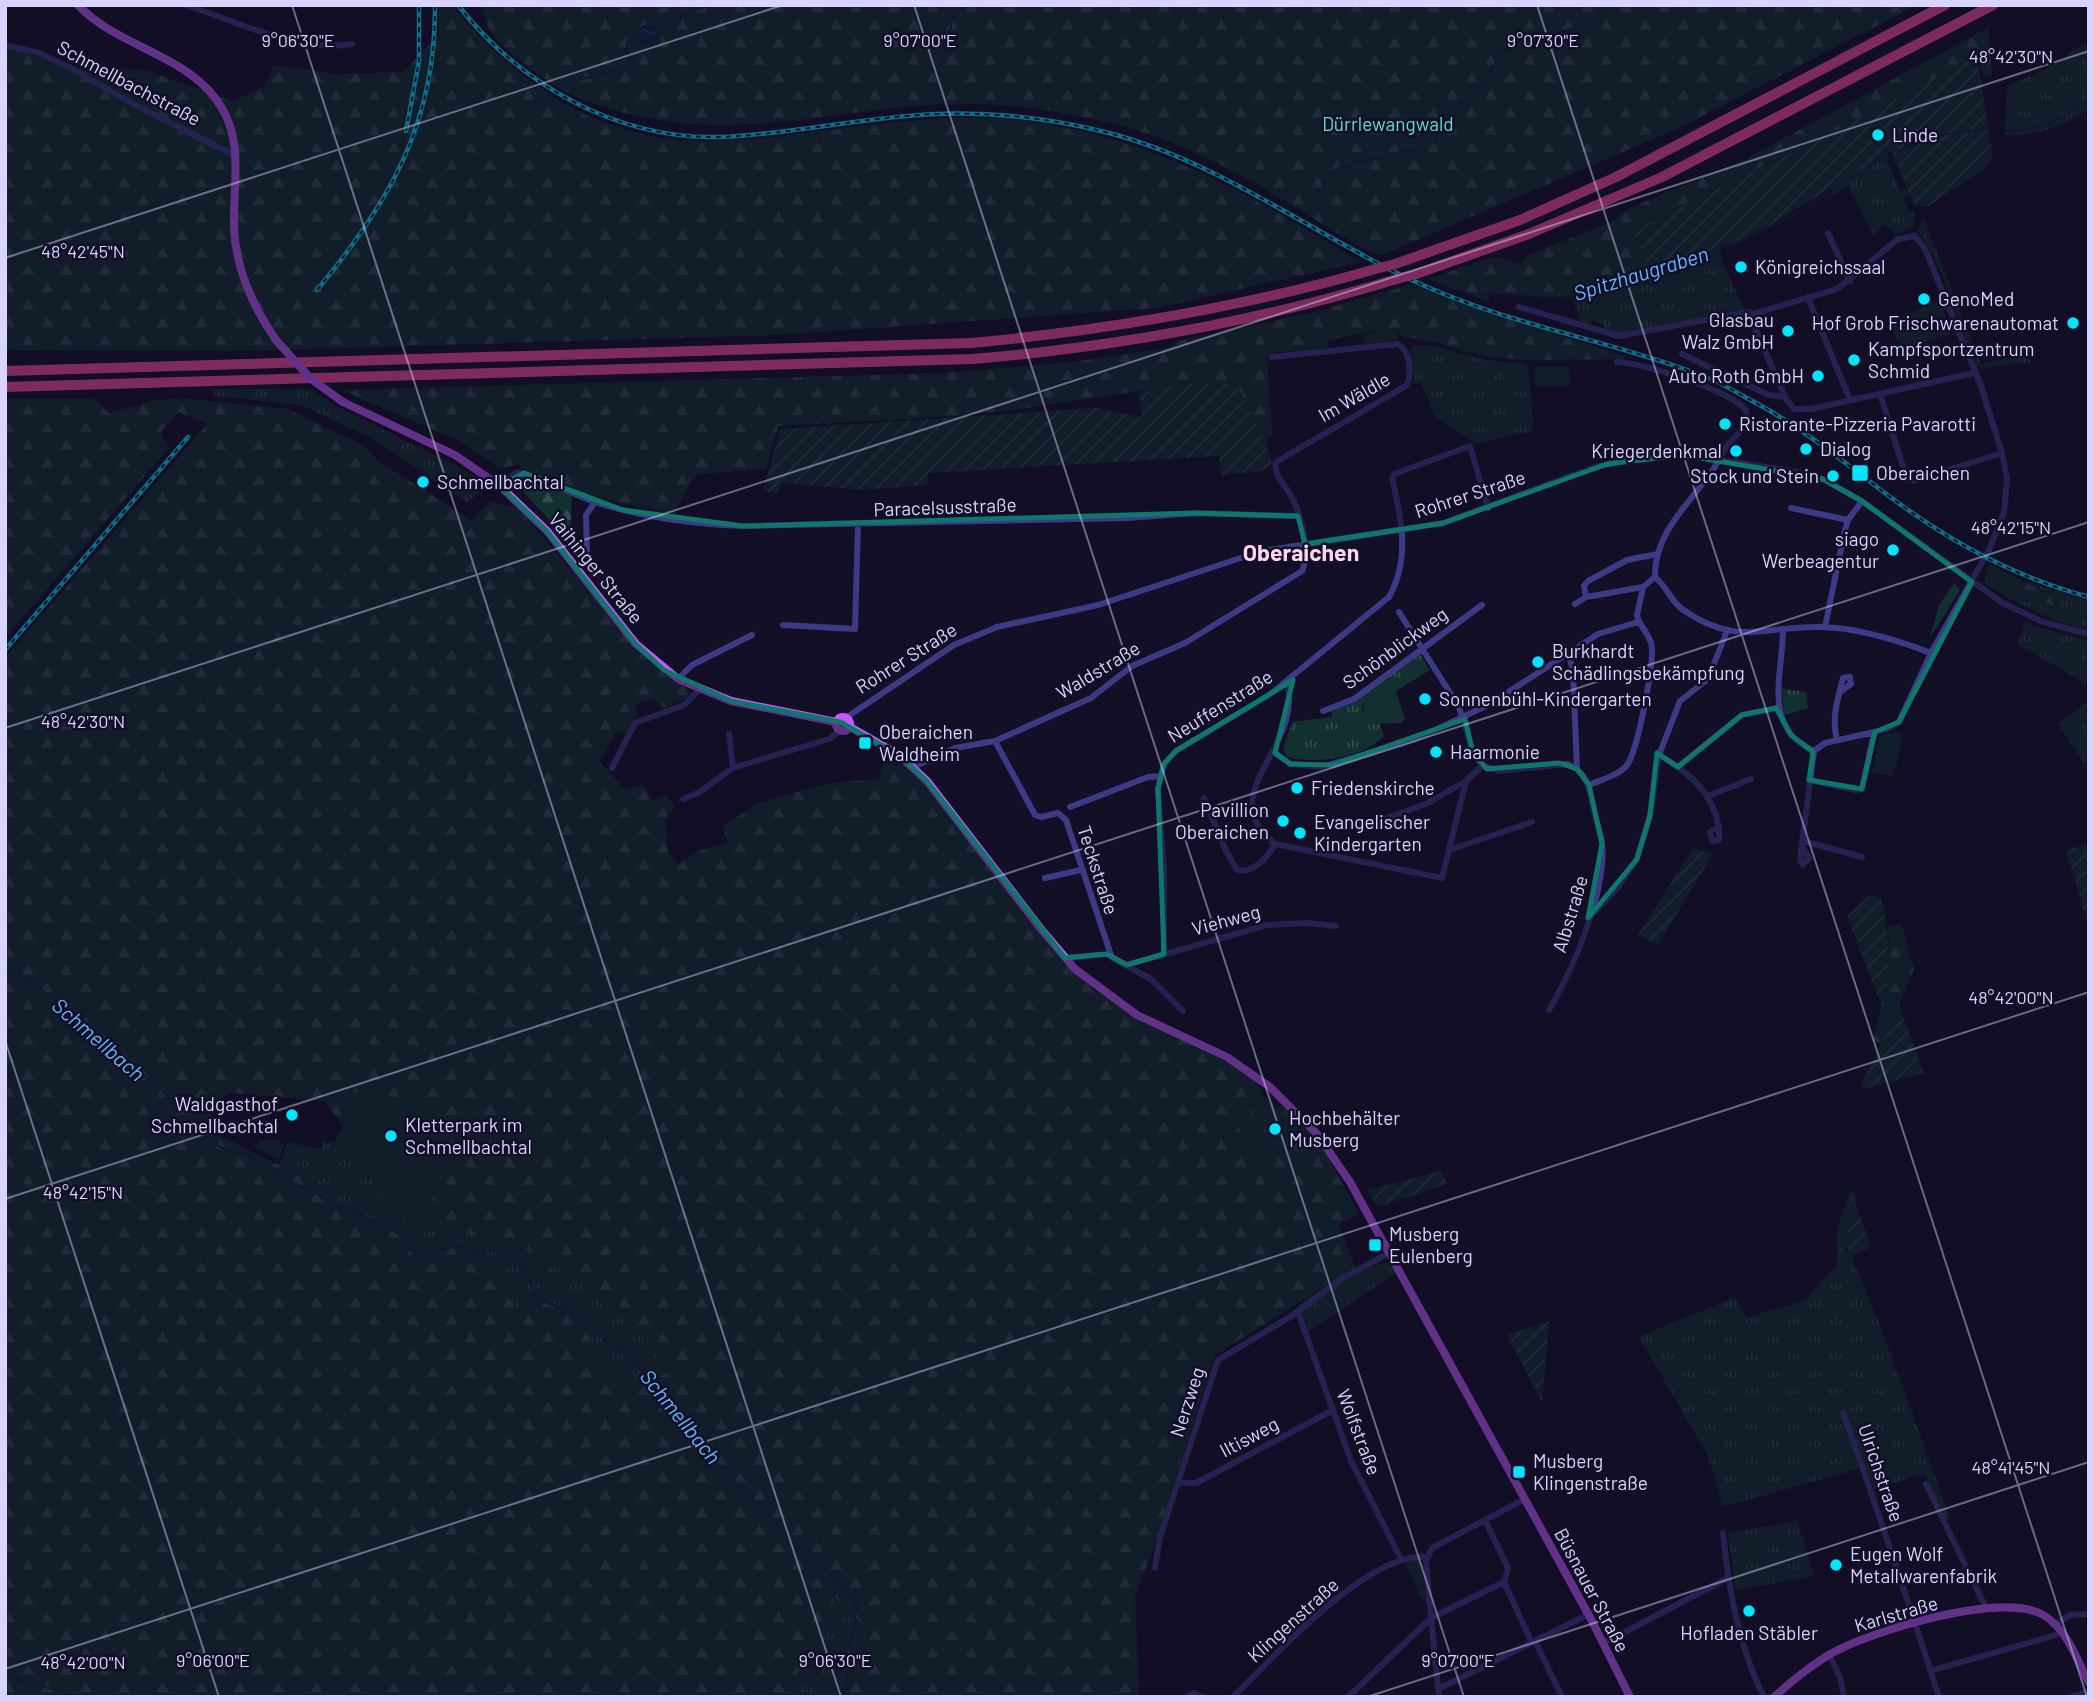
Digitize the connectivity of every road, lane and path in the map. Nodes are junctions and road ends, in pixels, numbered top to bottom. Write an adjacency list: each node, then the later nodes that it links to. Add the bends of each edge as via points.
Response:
1 (78, 5): 7 (main road, Vaihinger Straße, via 106,29 199,82 223,109)
2 (186, 5): 5 (street, via 300,42 337,47)
3 (1945, 5): 16 (highway, bridge, via 1616,177 1520,220 1395,264 1190,314 1061,335 971,343)
4 (1993, 5): 18 (highway, bridge, via 1662,177 1541,229 1416,274 1192,330 972,359)
5 (352, 44)
6 (5, 45): 7 (street, Schmellbachstraße, via 39,53)
7 (236, 156): 24 (main road, Vaihinger Straße, bridge, via 237,257 252,301 276,340 302,370 343,402 455,455)
8 (1828, 233): 9 (street)
9 (1850, 281): 10 (street); 17 (street, via 1898,239 1915,236 1925,249)
10 (1809, 300): 12 (street); 21 (street)
11 (1519, 307): 12 (street, via 1619,336)
12 (1754, 314): 20 (street, via 1753,322)
13 (1682, 354): 20 (street, via 1769,395)
14 (1272, 357): 29 (street, Im Wäldle, via 1398,344 1406,352 1409,381 1399,390 1278,460 1276,473)
15 (1617, 362): 23 (street, via 1637,364 1705,388 1744,407 1746,425)
16 (5, 371)
17 (1974, 373): 19 (street); 22 (street)
18 (5, 387)
19 (1880, 394): 21 (street); 22 (street, via 1907,479 1913,481)
20 (1785, 397): 21 (street, via 1790,407 1798,410)
21 (1850, 400)
22 (2002, 453): 37 (street, via 2007,478 2004,513)
23 (1720, 460): 25 (street, Rohrer Straße, via 1804,473); 27 (street, Rohrer Straße, via 1671,455 1620,460); 35 (street, via 1668,528)
24 (500, 486): 26 (street, Paracelsusstraße, via 517,472 524,473); 53 (main road, Vaihinger Straße, via 547,531 636,644)
25 (1862, 500): 30 (street); 37 (street, Rohrer Straße)
26 (595, 502): 31 (street, Paracelsusstraße, via 652,517 713,525); 34 (street, via 586,514)
27 (1488, 508): 32 (street, Rohrer Straße); 32 (street, Neuffenstraße, via 1474,451 1468,445 1394,474)
28 (1791, 508): 30 (street)
29 (1298, 516): 31 (street, Paracelsusstraße, via 1195,513); 33 (street)
30 (1848, 520): 45 (street)
31 (858, 525): 44 (street, via 855,629)
32 (1402, 531): 33 (street, Rohrer Straße); 54 (street, Neuffenstraße, via 1402,567 1389,597)
33 (1305, 544): 59 (street, Rohrer Straße, via 1230,559 1098,605 973,635); 66 (street, Waldstraße, via 1305,564 1296,577 1185,643 1132,666 1091,698)
34 (587, 551)
35 (1658, 554): 36 (street); 39 (street, via 1627,560 1588,581)
36 (1655, 577): 38 (street); 47 (street, via 1683,609)
37 (1972, 582): 48 (street, Rohrer Straße, via 2024,614); 52 (street)
38 (1643, 587): 39 (street); 43 (street)
39 (1586, 597): 40 (street)
40 (1575, 604)
41 (1482, 605): 50 (street, Schönblickweg)
42 (1399, 612): 50 (street)
43 (1638, 622): 51 (street, via 1598,634); 80 (street, via 1650,637 1651,656 1630,758 1624,768)
44 (783, 625)
45 (1825, 627): 46 (street); 52 (street, via 1887,638)
46 (1783, 629): 47 (street, via 1746,634); 57 (street)
47 (1727, 631): 69 (street, via 1708,679 1680,701)
48 (2089, 634)
49 (752, 635): 53 (street, via 692,665)
50 (1423, 649): 58 (street, Schönblickweg, via 1354,699); 60 (street)
51 (1568, 652): 60 (street); 75 (street, via 1573,671)
52 (1931, 653): 63 (street, via 1899,722)
53 (678, 679): 55 (main road, Vaihinger Straße)
54 (1286, 682): 68 (street, via 1288,712); 76 (street, Neuffenstraße, via 1176,751)
55 (699, 690): 61 (main road, Vaihinger Straße); 73 (street, via 688,702 635,723)
56 (1840, 692): 65 (street, via 1834,719)
57 (1778, 708): 67 (street, via 1791,735); 72 (street, via 1742,715)
58 (1323, 711)
59 (847, 717): 61 (main road, via 841,717); 62 (main road)
60 (1464, 718): 68 (street, via 1414,740 1334,765 1290,764); 71 (street, via 1473,753)
61 (838, 726): 62 (main road); 74 (street, via 830,739)
62 (850, 727): 70 (main road)
63 (1874, 733): 65 (street); 78 (street, via 1862,789)
64 (729, 734): 74 (street)
65 (1837, 740): 67 (street)
66 (995, 741): 70 (street, Waldstraße, via 955,748); 91 (street, Teckstraße, via 1035,815 1063,816)
67 (1814, 751): 78 (street)
68 (1275, 753): 88 (street, via 1256,779 1252,803 1257,823)
69 (1659, 755): 72 (street); 93 (street, via 1650,816 1637,859)
70 (913, 766): 97 (main road)
71 (1482, 766): 75 (street, via 1499,771 1559,763); 79 (street)
72 (1678, 767): 81 (street)
73 (612, 768)
74 (733, 768): 83 (street)
75 (1577, 769): 80 (street, Albstraße)
76 (1160, 776): 84 (street); 96 (street)
77 (1751, 779): 81 (street)
78 (1809, 780): 90 (street, via 1803,844)
79 (1466, 781): 86 (street, via 1426,804); 89 (street)
80 (1589, 785): 93 (street, Albstraße, via 1602,844)
81 (1708, 796): 87 (street)
82 (1204, 797): 88 (street, via 1237,870 1260,864)
83 (683, 799)
84 (1070, 807)
85 (1532, 821): 89 (street)
86 (1370, 824)
87 (1719, 827)
88 (1275, 844): 89 (street, via 1442,878)
89 (1449, 850)
90 (1862, 857)
91 (1081, 870): 92 (street); 95 (street, Teckstraße)
92 (1045, 878)
93 (1588, 918): 99 (street, Albstraße)
94 (1336, 926): 96 (street, Viehweg, via 1268,925)
95 (1110, 954): 97 (street); 98 (street)
96 (1164, 954): 98 (street, Viehweg)
97 (1065, 958): 101 (main road, Büsnauer Straße, via 1137,1015 1248,1070 1300,1114 1343,1172)
98 (1127, 965): 100 (street, via 1151,979)
99 (1549, 1010)
100 (1183, 1011)
101 (1389, 1253): 102 (street, Nerzweg, via 1340,1279); 107 (main road, Büsnauer Straße)
102 (1298, 1312): 103 (street, Wolfstraße); 105 (street, Nerzweg, via 1217,1360)
103 (1333, 1410): 105 (street, Iltisweg, via 1196,1483); 111 (street, Wolfstraße, via 1351,1461)
104 (1843, 1413): 119 (street, Ulrichstraße)
105 (1178, 1483): 112 (street, Nerzweg)
106 (1926, 1484): 115 (street)
107 (1525, 1499): 108 (street); 116 (main road, Büsnauer Straße)
108 (1485, 1520): 110 (street, via 1439,1544); 114 (street, via 1508,1568)
109 (1723, 1533): 113 (street)
110 (1427, 1558): 111 (street, Klingenstraße); 118 (street)
111 (1401, 1559): 131 (street, Klingenstraße, via 1328,1604)
112 (1155, 1567)
113 (1728, 1578): 123 (street); 135 (street)
114 (1504, 1582): 118 (street); 122 (street)
115 (1986, 1608): 119 (main road, Karlstraße); 120 (main road, Karlstraße, via 2025,1607)
116 (1588, 1614): 122 (street); 123 (main road, Büsnauer Straße)
117 (2089, 1614): 120 (street, via 2066,1616)
118 (1432, 1618): 128 (street); 132 (street)
119 (1916, 1624): 124 (main road, Karlstraße); 125 (street, Ulrichstraße)
120 (2054, 1624): 126 (main road, Karlstraße)
121 (2056, 1635): 125 (street)
122 (1534, 1642): 128 (street); 133 (street)
123 (1604, 1643): 134 (main road, Büsnauer Straße)
124 (1829, 1655): 136 (main road, Karlstraße); 137 (street)
125 (1930, 1671): 138 (street, Ulrichstraße)
126 (2089, 1683)
127 (2089, 1691): 139 (street)
128 (1438, 1693)
129 (1187, 1697): 130 (street, via 1194,1693)
130 (1201, 1697)
131 (1233, 1697)
132 (1348, 1697)
133 (1562, 1697)
134 (1630, 1697)
135 (1764, 1697)
136 (1774, 1697)
137 (1844, 1697)
138 (1939, 1697)
139 (2071, 1697)

